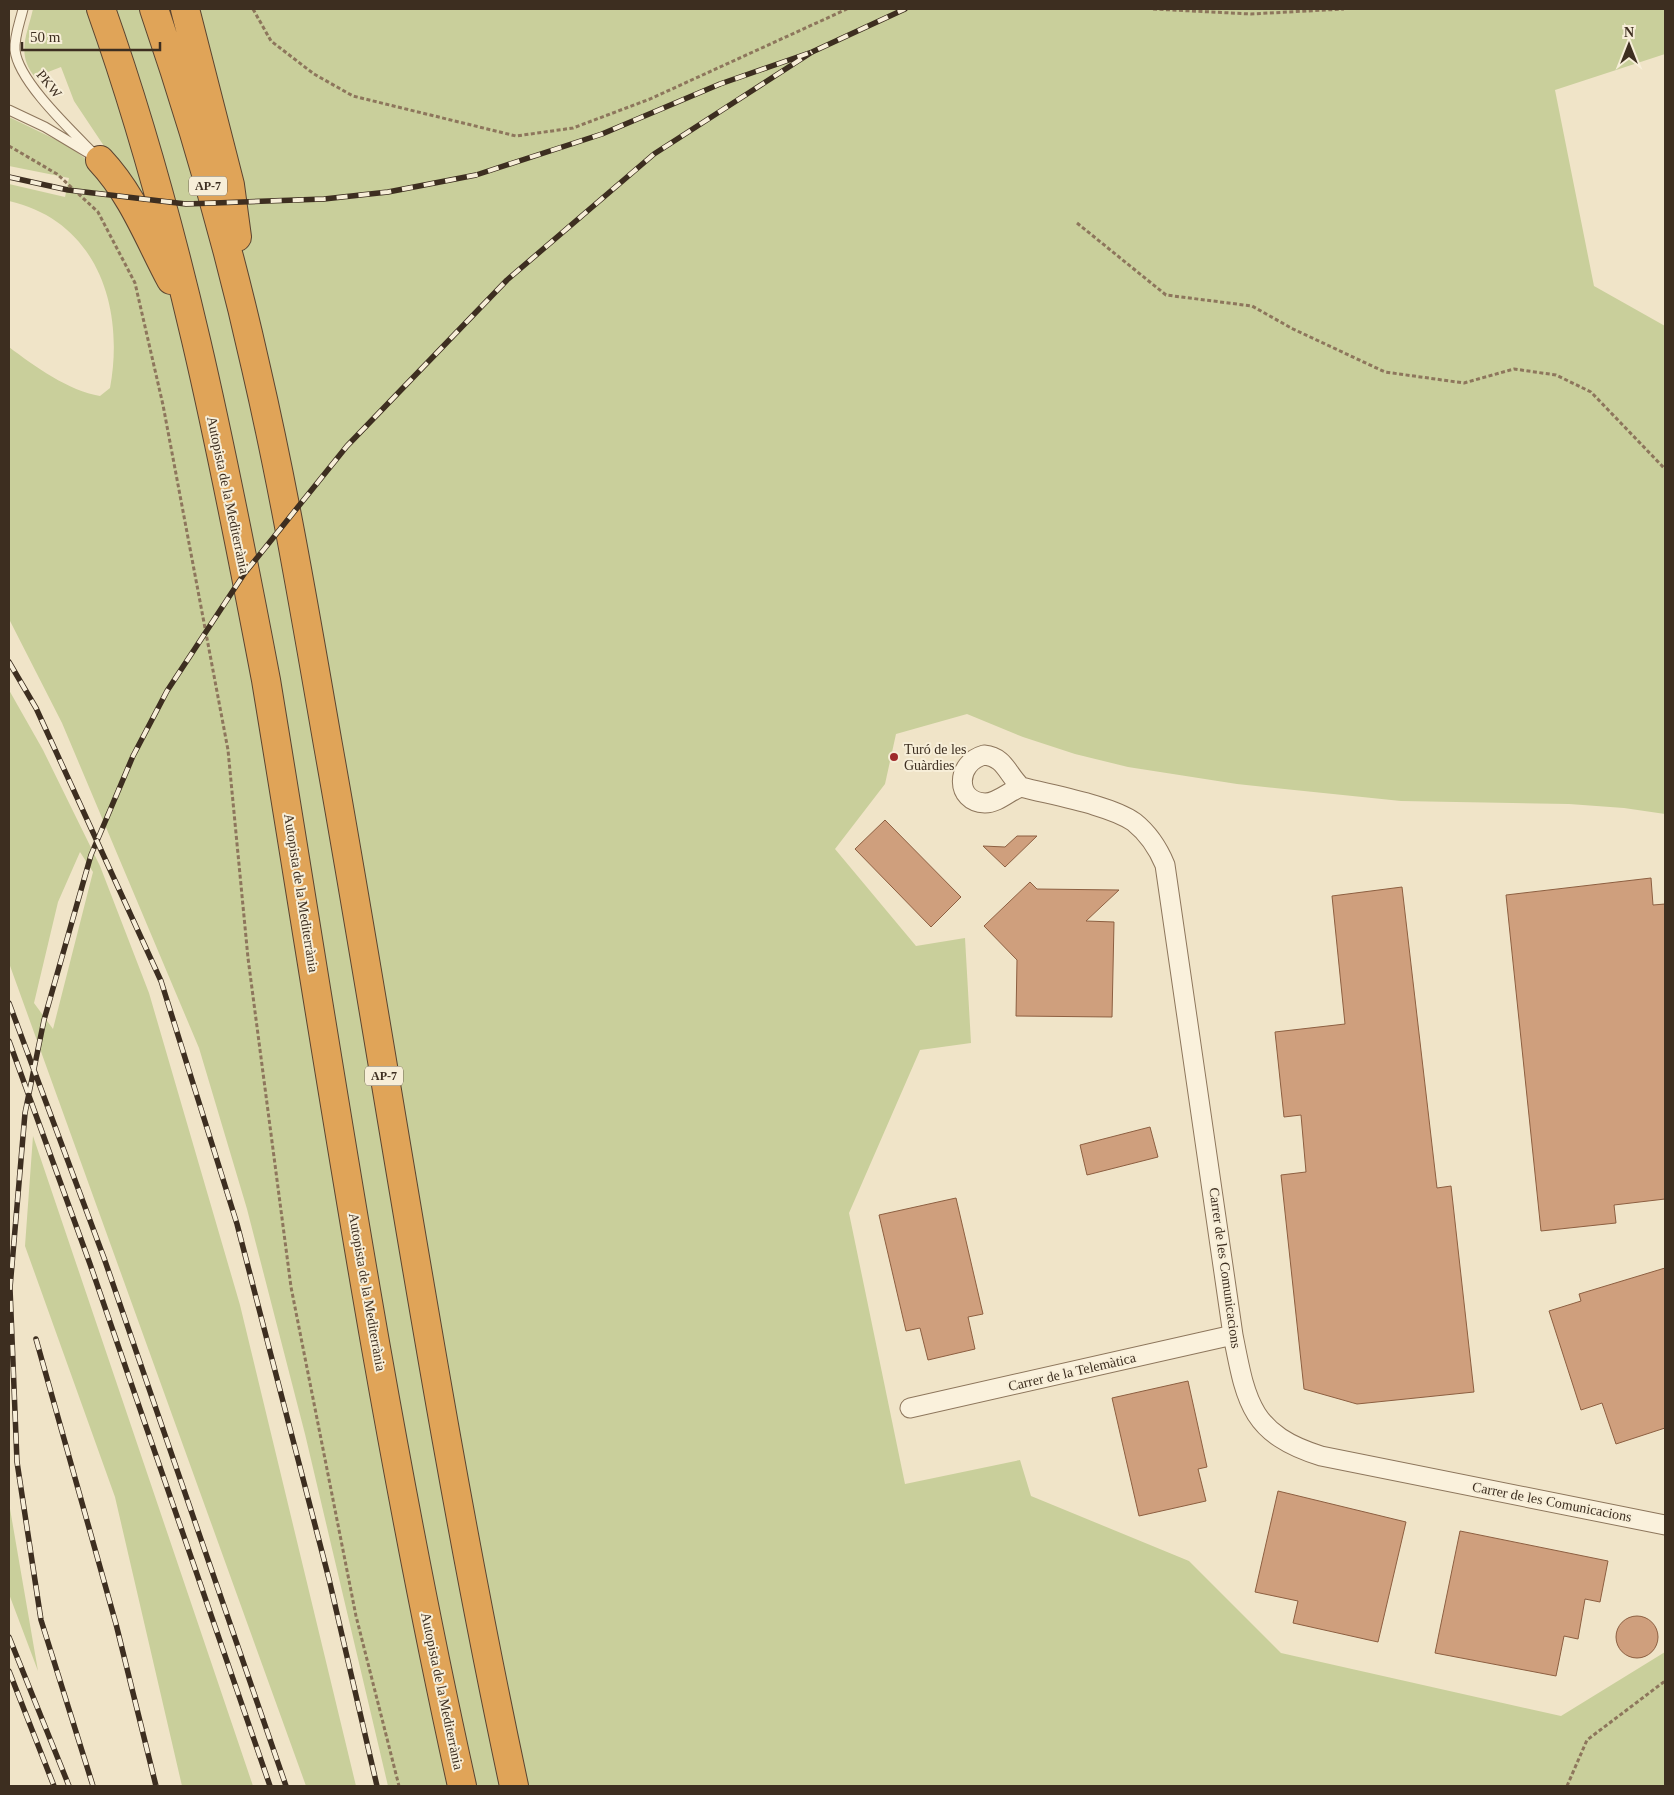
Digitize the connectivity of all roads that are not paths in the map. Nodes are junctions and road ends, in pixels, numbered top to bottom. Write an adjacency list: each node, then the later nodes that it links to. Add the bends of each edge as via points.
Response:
1 (23, 9): 6 (lane, PKW, via 15,49)
2 (101, 9): 9 (highway, Autopista de la Mediterrània, via 168,222)
3 (154, 9): 10 (highway, AP-7, via 196,141)
4 (185, 9): 10 (highway, via 230,185)
5 (9, 52): 6 (lane)
6 (22, 72): 8 (lane, PKW, via 53,111)
7 (9, 110): 8 (lane)
8 (100, 160): 9 (highway, via 137,209)
9 (190, 316): 15 (highway, Autopista de la Mediterrània, via 266,680 377,1349 418,1578)
10 (255, 364): 16 (highway, AP-7, via 293,546 342,823 465,1552)
11 (1021, 787): 12 (street, Carrer de les Comunicacions, via 1133,821 1157,847 1165,865)
12 (1233, 1335): 13 (street, Carrer de la Telemàtica); 14 (street, Carrer de les Comunicacions, via 1251,1407 1274,1433 1306,1451)
13 (910, 1408)
14 (1665, 1524)
15 (462, 1786)
16 (514, 1786)

